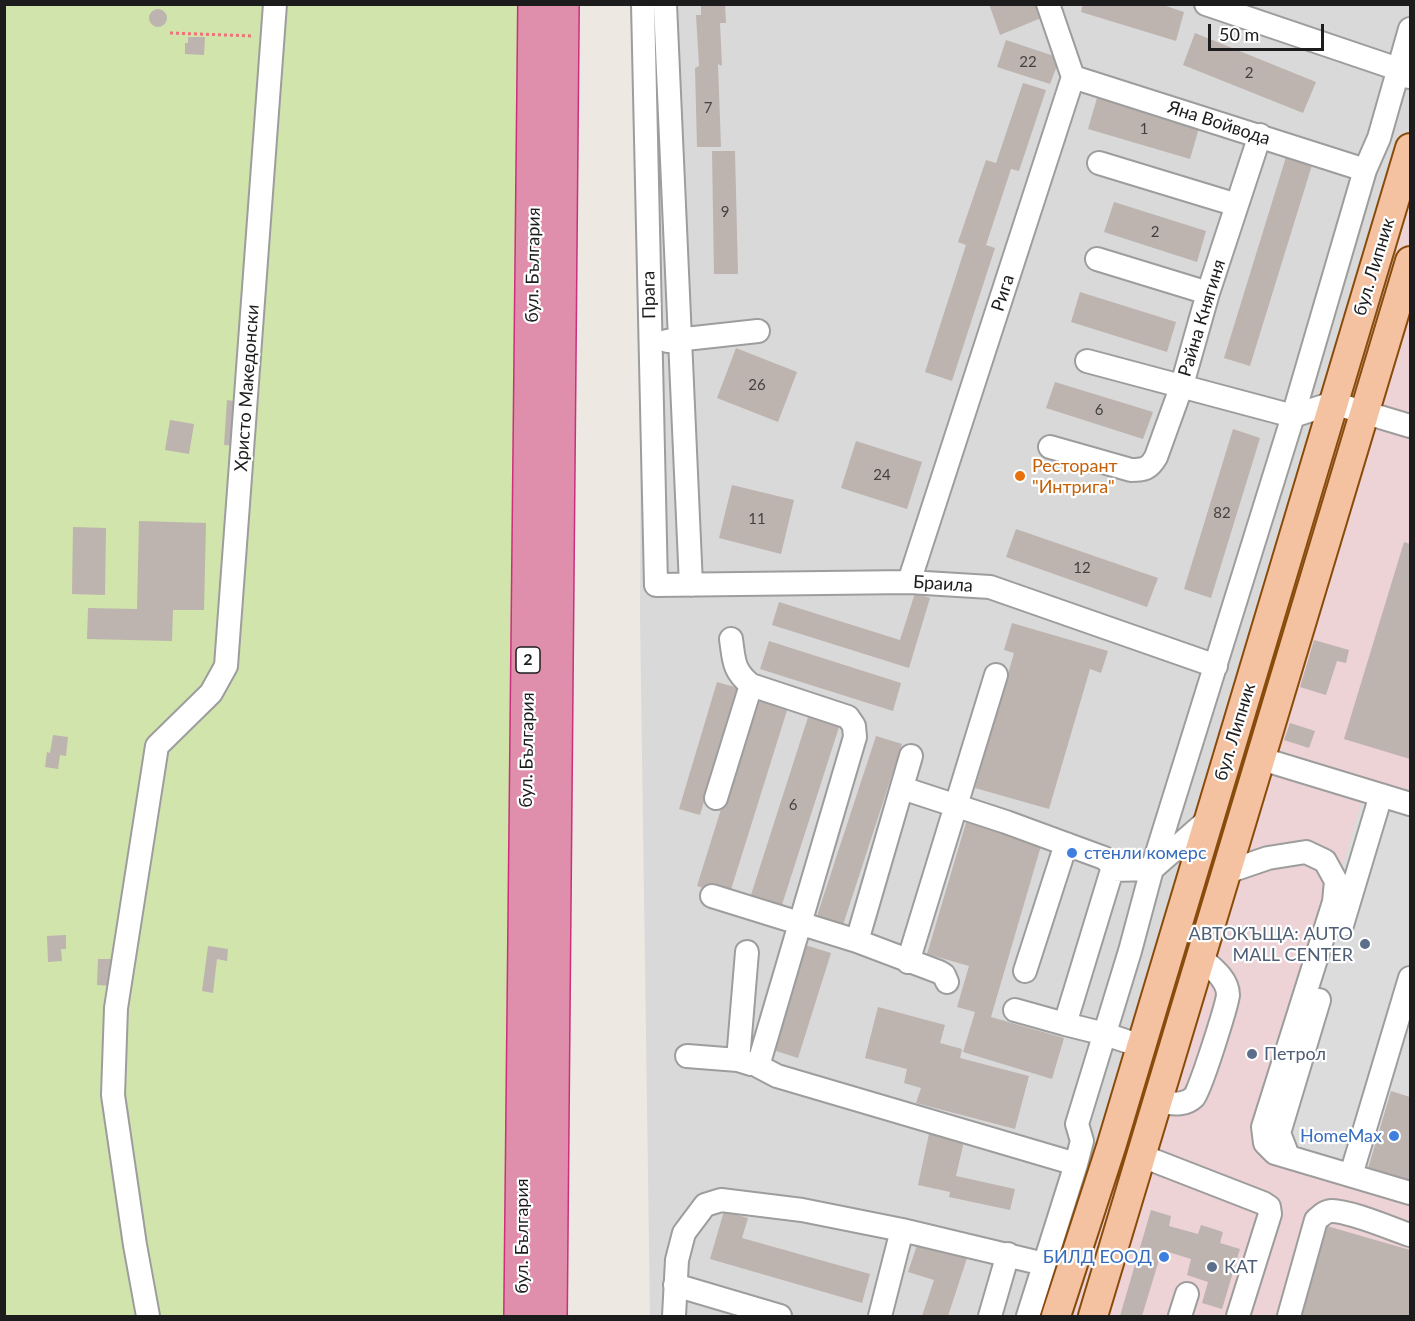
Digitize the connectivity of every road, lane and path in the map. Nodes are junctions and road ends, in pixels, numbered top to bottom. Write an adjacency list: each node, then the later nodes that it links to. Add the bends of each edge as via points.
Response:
1 (275, 4): 10 (street, Христо Македонски)
2 (535, 4): 79 (highway, бул. България / 2)
3 (562, 4): 77 (highway, бул. България / 2)
4 (643, 4): 23 (street, Прага)
5 (665, 4): 22 (street)
6 (1048, 4): 12 (street)
7 (1206, 4): 11 (street)
8 (1410, 29): 11 (street)
9 (170, 33): 10 (path)
10 (271, 37): 78 (street, Христо Македонски, via 226,666 211,693 157,746 116,1008 113,1095)
11 (1404, 74): 16 (street)
12 (1073, 76): 13 (street, Яна Войвода); 31 (street, Рига)
13 (1260, 135): 16 (street, Яна Войвода); 17 (street, Райна Княгиня)
14 (1410, 147): 26 (main road, бул. Липник)
15 (1099, 163): 17 (street)
16 (1365, 170): 28 (street)
17 (1237, 205): 20 (street, Райна Княгиня)
18 (1097, 259): 20 (street)
19 (1410, 261): 27 (main road, бул. Липник)
20 (1208, 293): 25 (street, Райна Княгиня)
21 (758, 331): 22 (street)
22 (680, 340): 23 (street); 33 (street)
23 (650, 342): 32 (street, Прага)
24 (1087, 361): 25 (street)
25 (1182, 386): 28 (street, Райна Княгиня); 30 (street, via 1151,466 1131,470)
26 (1333, 403): 27 (street); 28 (street); 45 (main road, бул. Липник)
27 (1365, 412): 29 (street); 39 (main road, бул. Липник)
28 (1293, 416): 35 (street)
29 (1410, 426)
30 (1050, 447)
31 (909, 582): 33 (street, Браила); 35 (street, Браила, via 990,587)
32 (656, 585): 33 (street, Браила)
33 (691, 585)
34 (731, 639): 37 (street, via 735,668)
35 (1216, 666): 47 (street)
36 (996, 675): 44 (street)
37 (751, 685): 42 (street); 51 (street, via 836,712 848,717 854,726 855,737)
38 (911, 756): 40 (street)
39 (1262, 759): 41 (street); 49 (main road, бул. Липник)
40 (902, 788): 44 (street); 52 (street)
41 (1381, 795): 43 (street); 67 (street, via 1279,1133)
42 (716, 798)
43 (1410, 804)
44 (956, 806): 46 (street); 54 (street)
45 (1208, 820): 47 (street); 61 (main road, бул. Липник)
46 (1066, 844): 48 (street, via 1104,858); 55 (street)
47 (1152, 869): 48 (street); 60 (street)
48 (1112, 870): 59 (street)
49 (1227, 872): 66 (main road, бул. Липник); 67 (street, via 1268,858 1306,852 1324,861 1336,881 1334,902 1263,1127 1265,1143 1275,1153)
50 (712, 897): 51 (street)
51 (801, 924): 52 (street); 63 (street)
52 (857, 941): 54 (street)
53 (747, 952): 63 (street)
54 (908, 962): 57 (street, via 939,972)
55 (1025, 971)
56 (1410, 978): 69 (street)
57 (947, 982)
58 (1015, 1010): 59 (street)
59 (1065, 1024): 60 (street)
60 (1105, 1034): 61 (street); 64 (street, via 1077,1124)
61 (1141, 1046): 65 (main road, бул. Липник)
62 (687, 1056): 63 (street)
63 (748, 1063): 68 (street, via 777,1076)
64 (1082, 1141): 65 (street); 68 (street)
65 (1111, 1147): 66 (main road); 85 (main road, бул. Липник)
66 (1142, 1156): 86 (main road, бул. Липник); 88 (street, via 1269,1207)
67 (1288, 1156): 69 (street)
68 (1076, 1164): 74 (street)
69 (1351, 1175): 70 (street)
70 (1410, 1193)
71 (902, 1230): 73 (street); 75 (street, via 802,1210 721,1200 705,1205 684,1233); 82 (street)
72 (1410, 1235): 89 (street, via 1354,1216 1331,1211 1323,1214 1316,1220)
73 (1008, 1254): 74 (street); 83 (street)
74 (1044, 1264): 84 (street)
75 (675, 1285): 80 (street); 81 (street)
76 (1187, 1294): 87 (street)
77 (553, 1307)
78 (148, 1317)
79 (522, 1317)
80 (674, 1317)
81 (780, 1317)
82 (880, 1317)
83 (990, 1317)
84 (1028, 1317)
85 (1056, 1317)
86 (1093, 1317)
87 (1180, 1317)
88 (1238, 1317)
89 (1289, 1317)

